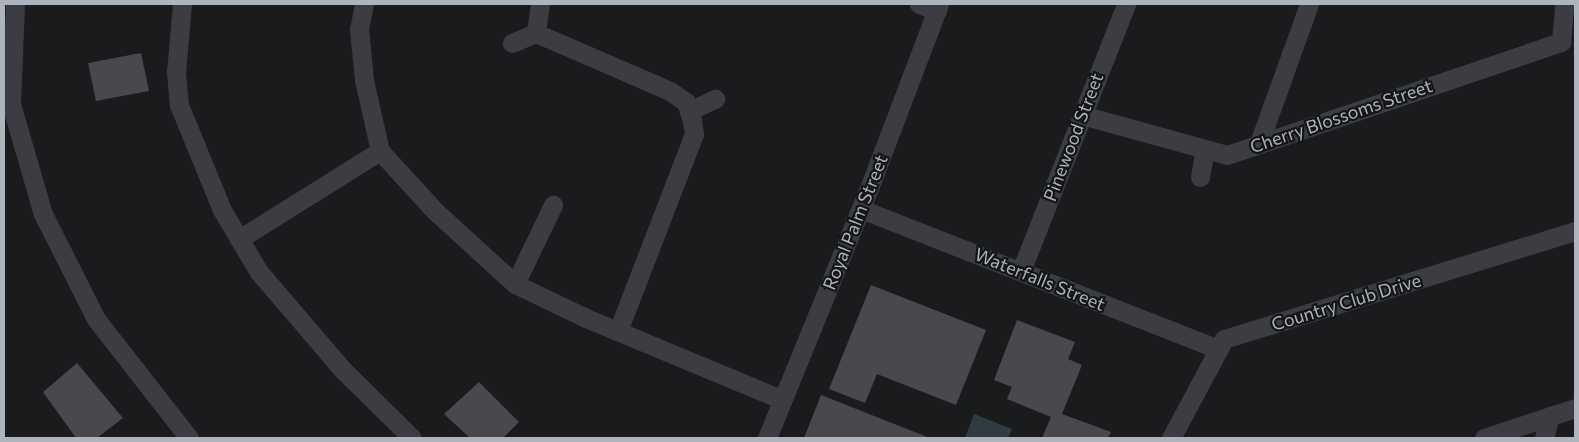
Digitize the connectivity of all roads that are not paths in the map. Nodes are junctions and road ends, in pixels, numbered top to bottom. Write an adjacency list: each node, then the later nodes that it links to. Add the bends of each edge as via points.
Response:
1 (15, 4): 30 (street, via 11,104 42,214 96,319)
2 (182, 4): 22 (street, via 176,72 179,105 222,210)
3 (364, 4): 17 (street, via 359,29 364,80)
4 (540, 4): 10 (street)
5 (919, 4): 9 (street)
6 (1126, 4): 14 (street, Pinewood Street)
7 (1309, 4): 15 (street)
8 (1564, 4): 15 (street, Cherry Blossoms Street, via 1561,42)
9 (938, 7): 20 (street, Royal Palm Street)
10 (536, 33): 11 (street); 13 (street, via 670,91 686,102)
11 (512, 43)
12 (715, 99): 13 (street)
13 (690, 111): 25 (street, via 694,134)
14 (1082, 115): 16 (street, Cherry Blossoms Street); 23 (street, Pinewood Street)
15 (1259, 144): 16 (street, Cherry Blossoms Street, via 1227,155)
16 (1205, 149): 18 (street)
17 (380, 151): 22 (street); 24 (street, via 435,211)
18 (1200, 177)
19 (553, 205): 24 (street)
20 (861, 209): 23 (street, Waterfalls Street); 27 (street, Royal Palm Street)
21 (1575, 231): 26 (street, Country Club Drive, via 1224,339)
22 (239, 238): 31 (street, via 259,272 344,371)
23 (1021, 271): 26 (street, Waterfalls Street)
24 (515, 284): 25 (street)
25 (618, 331): 27 (street)
26 (1219, 350): 33 (street, Country Club Drive)
27 (783, 400): 32 (street, Royal Palm Street)
28 (1575, 408): 29 (street)
29 (1550, 416): 34 (street); 35 (street)
30 (189, 438)
31 (412, 438)
32 (767, 438)
33 (1171, 438)
34 (1484, 438)
35 (1544, 438)

